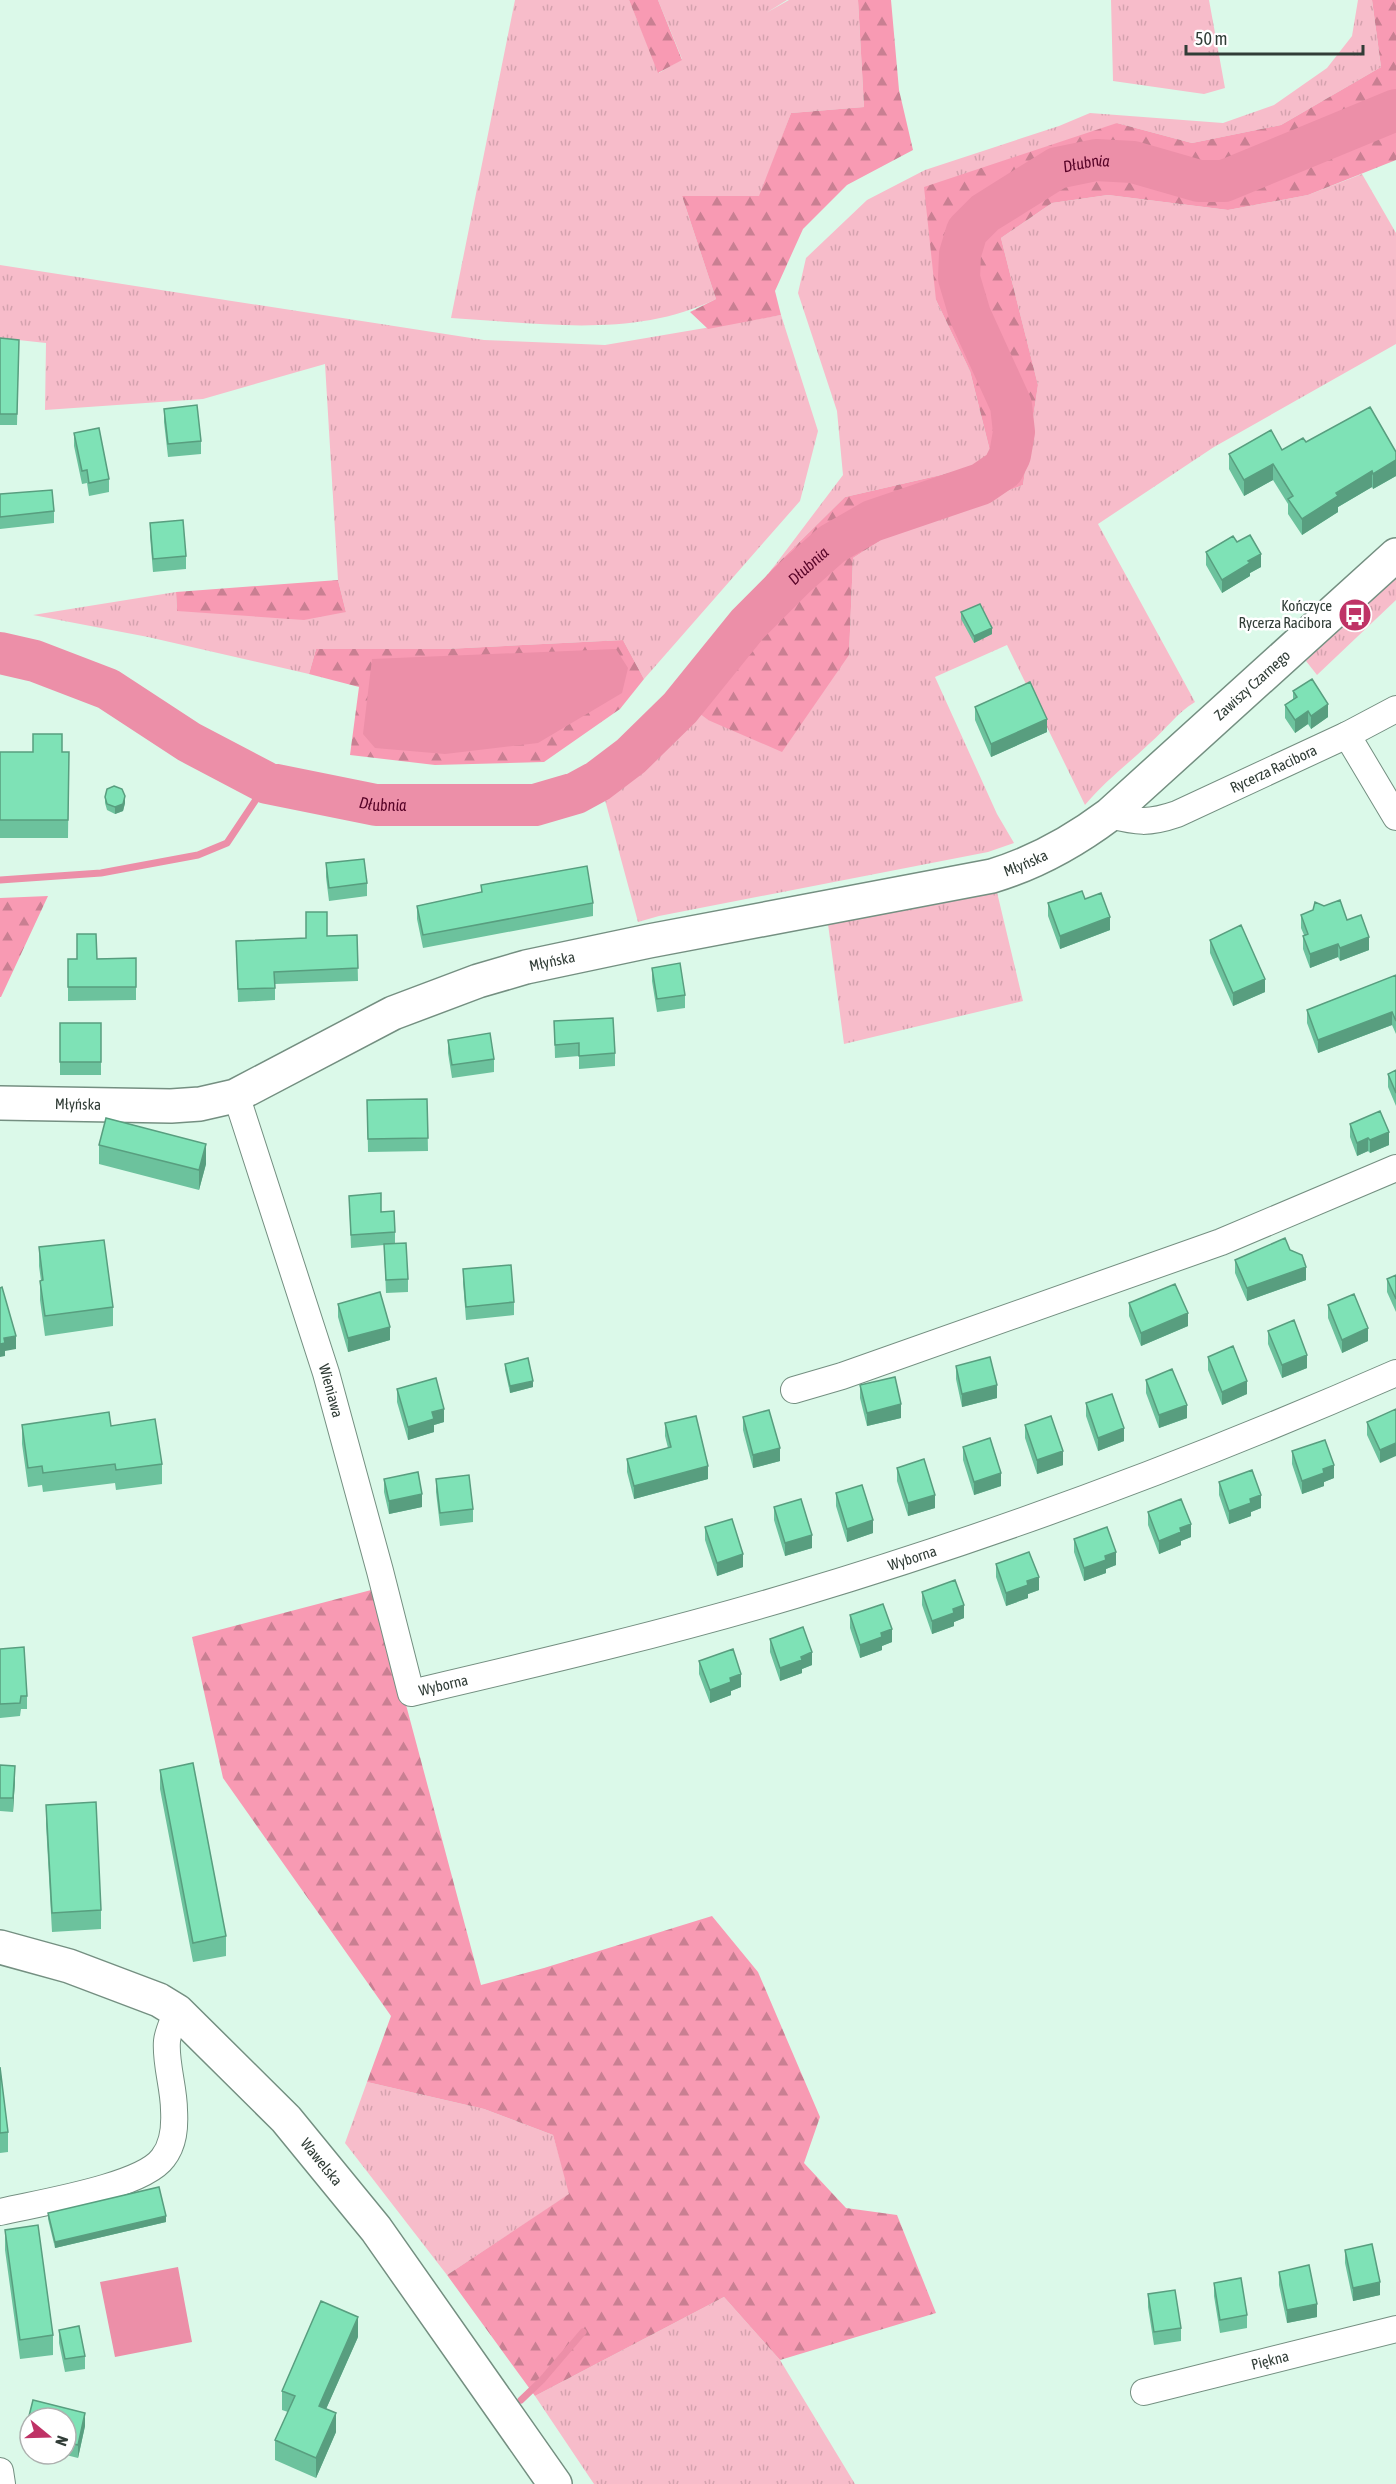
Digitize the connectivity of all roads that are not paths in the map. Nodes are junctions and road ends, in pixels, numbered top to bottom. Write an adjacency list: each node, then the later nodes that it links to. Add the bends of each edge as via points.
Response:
1 (1396, 555): 4 (street, Zawiszy Czarnego)
2 (1396, 709): 3 (street, Rycerza Racibora)
3 (1347, 735): 4 (street, Rycerza Racibora, via 1158,821 1140,823); 5 (street)
4 (1109, 815): 6 (street, Młyńska, via 1040,858 992,876 649,941 477,981 393,1013)
5 (1396, 817)
6 (235, 1096): 7 (street, Młyńska, via 171,1106); 11 (street, Wieniawa, via 326,1372)
7 (0, 1103)
8 (1396, 1168): 10 (street, via 1221,1242)
9 (1396, 1373): 11 (street, Wyborna, via 1263,1430 1079,1501 884,1567 794,1596)
10 (794, 1390)
11 (411, 1693)
12 (0, 1947): 13 (street, Wawelska, via 69,1966 159,2000)
13 (177, 2011): 14 (street, via 167,2041 174,2130 163,2158 155,2167 124,2183); 19 (street, Wawelska, via 286,2119 344,2188)
14 (0, 2212)
15 (1396, 2329): 16 (street, Piękna)
16 (1144, 2392)
17 (0, 2471): 18 (street)
18 (2, 2484)
19 (555, 2484)

